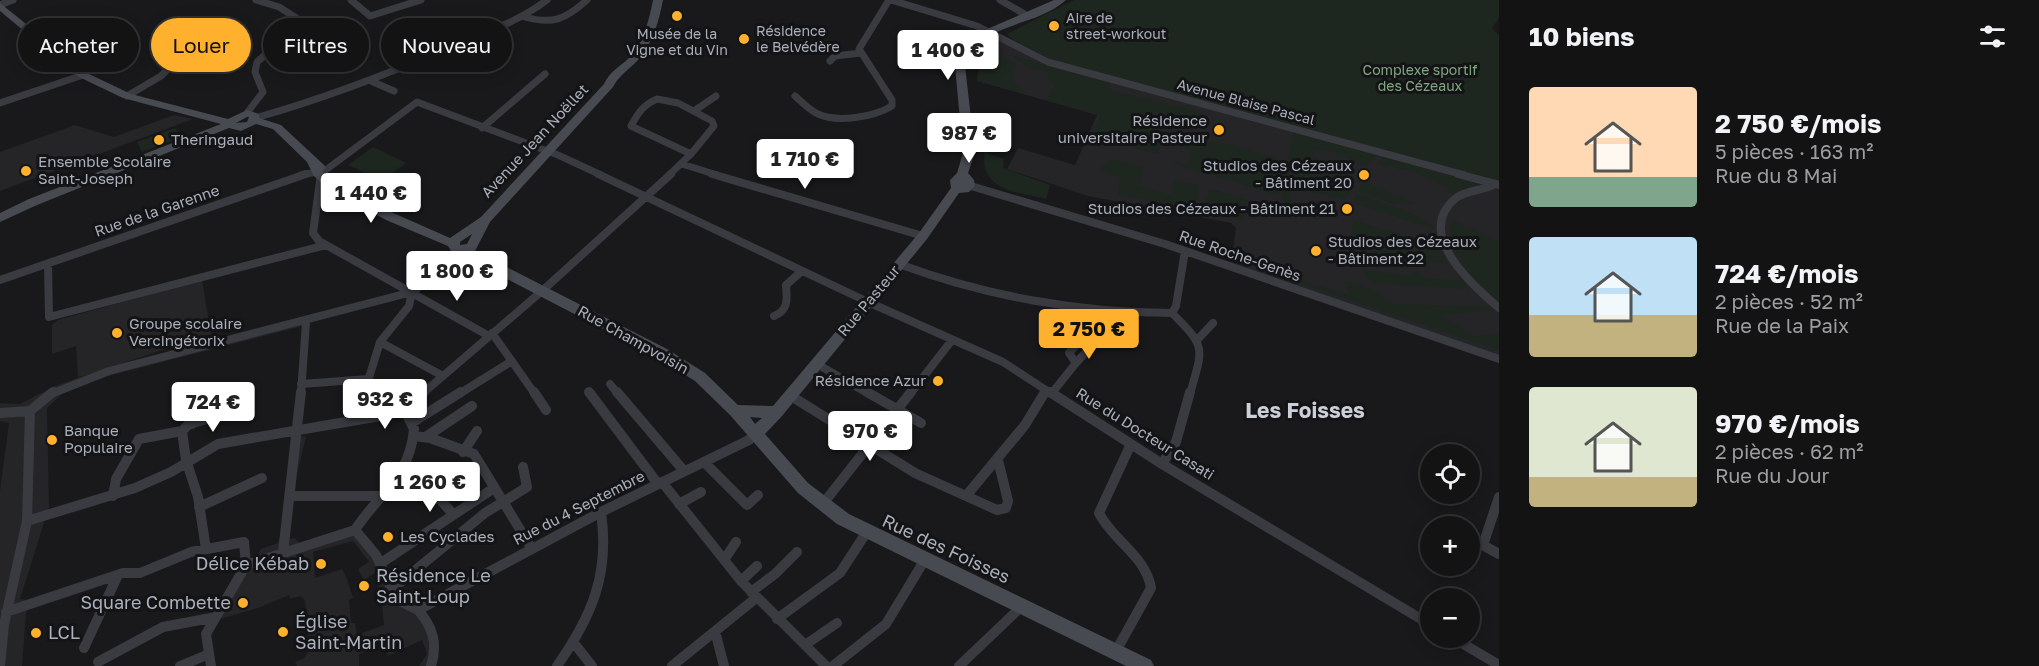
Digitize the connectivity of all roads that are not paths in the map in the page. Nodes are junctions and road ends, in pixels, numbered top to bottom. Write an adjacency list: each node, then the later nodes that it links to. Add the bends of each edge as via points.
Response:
1 (13, 0): 11 (street)
2 (256, 0): 29 (street, via 291,14 299,25 257,62 255,72 263,92)
3 (351, 0): 4 (street, via 370,16)
4 (421, 0)
5 (547, 0): 13 (street)
6 (587, 0): 13 (street, via 560,22)
7 (658, 0): 35 (main road, Avenue Jean Noëllet, via 647,36 627,64 628,70 618,82 609,85)
8 (890, 0): 14 (street, Avenue Blaise Pascal); 15 (street, via 860,43)
9 (1000, 0): 12 (street)
10 (1061, 0): 12 (main road, Rue Pasteur)
11 (0, 5): 19 (main road)
12 (1028, 16): 14 (main road, Rue Pasteur)
13 (525, 17): 20 (street, via 393,70)
14 (991, 32): 39 (main road, Rue Pasteur, via 973,43 960,66 969,153); 40 (street, Avenue Blaise Pascal, via 1057,65)
15 (861, 53): 16 (street, via 835,56); 24 (street, via 892,100 886,111 826,116)
16 (830, 61)
17 (165, 72): 22 (street)
18 (545, 74): 31 (street)
19 (83, 75): 22 (main road); 26 (street)
20 (373, 82): 21 (street); 29 (street)
21 (394, 91)
22 (127, 96): 28 (main road)
23 (716, 96): 27 (street)
24 (795, 96)
25 (417, 102): 31 (street, Rue du Docteur Casati); 38 (street, Rue de la Garenne)
26 (0, 103)
27 (694, 111): 36 (street, via 714,126); 36 (street, via 654,97 631,126)
28 (207, 116): 30 (main road); 33 (main road)
29 (252, 117): 30 (main road); 32 (main road, Rue Champvoisin)
30 (235, 124): 32 (main road); 33 (main road); 34 (main road)
31 (482, 128): 35 (street, Rue du Docteur Casati)
32 (281, 132): 38 (main road, Rue Champvoisin, via 290,137)
33 (209, 133): 34 (main road)
34 (190, 141): 43 (main road)
35 (549, 151): 42 (street, Rue du Docteur Casati); 45 (main road, Avenue Jean Noëllet)
36 (691, 154): 37 (street)
37 (682, 164): 42 (street); 44 (street)
38 (317, 170): 45 (main road, Rue Champvoisin, via 350,196 423,232); 46 (street, via 313,233); 48 (street, Rue de la Garenne)
39 (959, 182): 41 (main road, via 965,189); 44 (main road, Rue Pasteur)
40 (1497, 185): 55 (street, via 1455,199 1445,210 1441,234 1457,268)
41 (971, 186): 47 (street, Rue Roche-Genès)
42 (646, 196): 50 (street, Rue du Docteur Casati); 52 (street)
43 (0, 218)
44 (923, 236): 49 (main road, Rue Pasteur)
45 (464, 242): 52 (main road, Rue Champvoisin, via 496,266); 53 (street, via 428,281)
46 (326, 245): 48 (street, via 50,317); 53 (street)
47 (1185, 251): 57 (street); 65 (street, Rue Roche-Genès)
48 (48, 264): 51 (street, Rue de la Garenne)
49 (899, 264): 54 (main road, Rue Pasteur); 56 (street, via 1049,305)
50 (802, 271): 54 (street, Rue du Docteur Casati); 58 (street, via 786,285 787,305)
51 (0, 280)
52 (542, 291): 61 (street); 81 (main road, Rue Champvoisin, via 681,364)
53 (411, 292): 59 (street); 61 (street); 64 (street, via 409,306)
54 (868, 302): 63 (street, Rue du Docteur Casati); 67 (main road, Rue Pasteur)
55 (1499, 308)
56 (1101, 311): 57 (street); 73 (street, via 1069,353 1076,363)
57 (1172, 314): 62 (street)
58 (774, 316)
59 (306, 322): 70 (street); 80 (street, via 110,371 56,390)
60 (1213, 322): 62 (street)
61 (490, 335): 66 (street); 68 (street)
62 (1198, 339): 101 (street, via 1201,353 1176,442)
63 (952, 340): 73 (street, Rue du Docteur Casati, via 1003,362); 79 (street)
64 (380, 342): 68 (street); 69 (street)
65 (1499, 358)
66 (512, 361): 78 (street); 86 (street)
67 (817, 364): 74 (main road, Rue Pasteur); 79 (street)
68 (443, 376): 77 (street)
69 (369, 379): 70 (street); 85 (street)
70 (301, 384): 89 (street)
71 (610, 384): 103 (street)
72 (589, 392): 106 (street)
73 (1049, 392): 95 (street, Rue du Docteur Casati); 99 (street)
74 (791, 396): 83 (main road, Rue Pasteur); 96 (street)
75 (193, 400): 88 (street)
76 (472, 406): 94 (street)
77 (404, 409): 85 (street); 86 (street)
78 (546, 410)
79 (899, 410): 87 (street); 96 (street)
80 (30, 411): 84 (street); 121 (street)
81 (735, 411): 83 (main road); 92 (main road, Rue Champvoisin)
82 (232, 412): 88 (street)
83 (777, 412): 92 (main road, Rue Pasteur)
84 (0, 413)
85 (356, 420): 89 (street)
86 (413, 422): 93 (street)
87 (921, 423)
88 (192, 424): 90 (street)
89 (298, 430): 98 (street, via 218,444); 111 (street)
90 (182, 431): 98 (street); 110 (street, via 139,439 116,478)
91 (477, 431): 97 (street)
92 (755, 434): 100 (street, Rue du 4 Septembre); 117 (main road, Rue des Foisses)
93 (414, 436): 94 (street); 104 (street)
94 (427, 436): 97 (street)
95 (1131, 444): 101 (street, Rue du Docteur Casati); 153 (street, via 1099,513 1103,525 1151,577 1151,588)
96 (871, 445): 113 (street, via 915,473); 117 (street)
97 (463, 452): 107 (street, via 474,454)
98 (186, 460): 110 (street, via 174,470); 118 (street)
99 (998, 460): 113 (street); 113 (street, via 1008,501 1006,508 997,510)
100 (704, 462): 103 (street, Rue du 4 Septembre); 109 (street, via 747,505)
101 (1162, 464): 145 (street, Rue du Docteur Casati)
102 (523, 466): 115 (street, via 527,487 510,500)
103 (684, 471): 106 (street, Rue du 4 Septembre)
104 (399, 475): 112 (street); 120 (street, via 427,478 442,486 436,495)
105 (262, 478): 118 (street)
106 (660, 483): 116 (street); 119 (street, Rue du 4 Septembre)
107 (494, 488): 115 (street); 120 (street)
108 (701, 492): 116 (street)
109 (758, 495)
110 (113, 496): 121 (street)
111 (291, 496): 112 (street); 129 (street)
112 (385, 496): 122 (street)
113 (966, 496)
114 (1499, 496): 126 (street)
115 (502, 501): 128 (street); 139 (street)
116 (679, 504): 132 (street)
117 (822, 505): 123 (main road, Rue des Foisses)
118 (199, 507): 127 (street)
119 (602, 512): 128 (street, Rue du 4 Septembre); 149 (street, via 604,577)
120 (453, 514): 134 (street)
121 (27, 521): 143 (street)
122 (355, 530): 129 (street); 134 (street)
123 (866, 533): 133 (main road, Rue des Foisses); 146 (street, via 840,573)
124 (735, 542): 132 (street)
125 (1480, 543): 126 (street)
126 (1483, 545): 131 (street)
127 (206, 549): 135 (street, via 244,542); 137 (street, via 140,573)
128 (532, 549): 142 (street, Rue du 4 Septembre)
129 (283, 552): 135 (street)
130 (797, 552): 140 (street)
131 (1499, 554)
132 (724, 560): 138 (street)
133 (924, 561): 141 (main road, Rue des Foisses); 165 (street, via 886,624)
134 (381, 563): 139 (street)
135 (246, 565): 144 (street)
136 (758, 566): 138 (street)
137 (118, 575): 143 (street); 151 (street)
138 (741, 581): 140 (street)
139 (390, 591): 142 (street, via 402,607)
140 (754, 595): 146 (street); 148 (street)
141 (1022, 606): 153 (main road, Rue des Foisses); 166 (street)
142 (418, 610): 159 (street, via 434,632 436,650)
143 (6, 612): 157 (street)
144 (216, 617): 154 (street, via 207,634); 155 (street, via 163,627)
145 (1420, 617)
146 (777, 619): 150 (street)
147 (837, 622): 150 (street)
148 (715, 631): 162 (street); 163 (street)
149 (574, 643): 160 (street); 161 (street)
150 (805, 645): 164 (street)
151 (84, 648)
152 (1470, 648): 156 (street)
153 (1116, 651): 167 (main road, Rue des Foisses)
154 (210, 660): 158 (street)
155 (98, 662)
156 (1499, 665)
157 (0, 666)
158 (180, 666)
159 (431, 666)
160 (557, 666)
161 (592, 666)
162 (672, 666)
163 (724, 666)
164 (826, 666)
165 (833, 666)
166 (959, 666)
167 (1145, 666)

